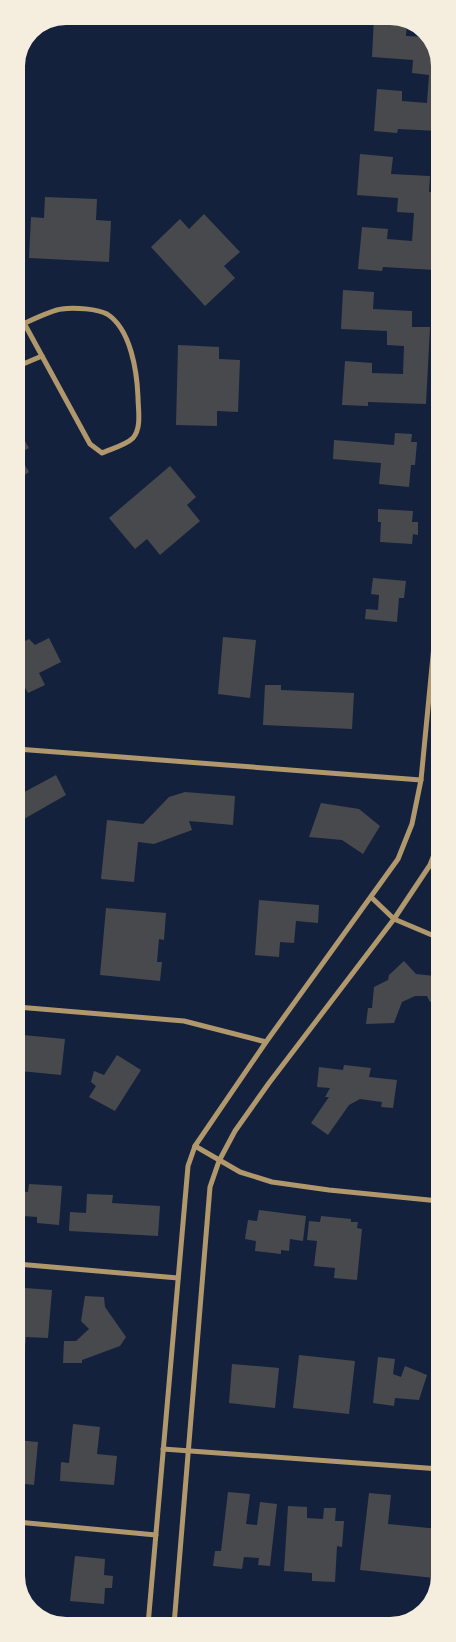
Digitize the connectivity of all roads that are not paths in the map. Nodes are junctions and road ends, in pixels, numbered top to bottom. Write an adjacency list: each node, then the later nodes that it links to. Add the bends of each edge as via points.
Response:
1 (25, 323): 3 (street, via 62,309 94,310 108,314 119,325 131,350 138,380 138,428 132,439 102,453 90,444)
2 (25, 325): 3 (street)
3 (42, 356): 4 (street)
4 (25, 363)
5 (431, 688): 7 (street)
6 (25, 750): 7 (street)
7 (421, 780): 9 (street, via 412,824 398,859)
8 (431, 862): 10 (street)
9 (371, 897): 10 (street); 13 (street)
10 (394, 919): 11 (street); 15 (street, via 269,1083)
11 (431, 935)
12 (25, 1008): 13 (street, via 184,1022)
13 (266, 1042): 14 (street)
14 (195, 1146): 15 (street); 18 (street, via 188,1166)
15 (219, 1160): 16 (street, via 240,1172 272,1182); 20 (street, via 210,1187)
16 (431, 1200)
17 (25, 1265): 18 (street)
18 (178, 1278): 19 (street)
19 (163, 1449): 20 (street); 23 (street)
20 (189, 1451): 21 (street); 25 (street)
21 (431, 1469)
22 (25, 1523): 23 (street)
23 (156, 1535): 24 (street)
24 (149, 1617)
25 (175, 1617)

